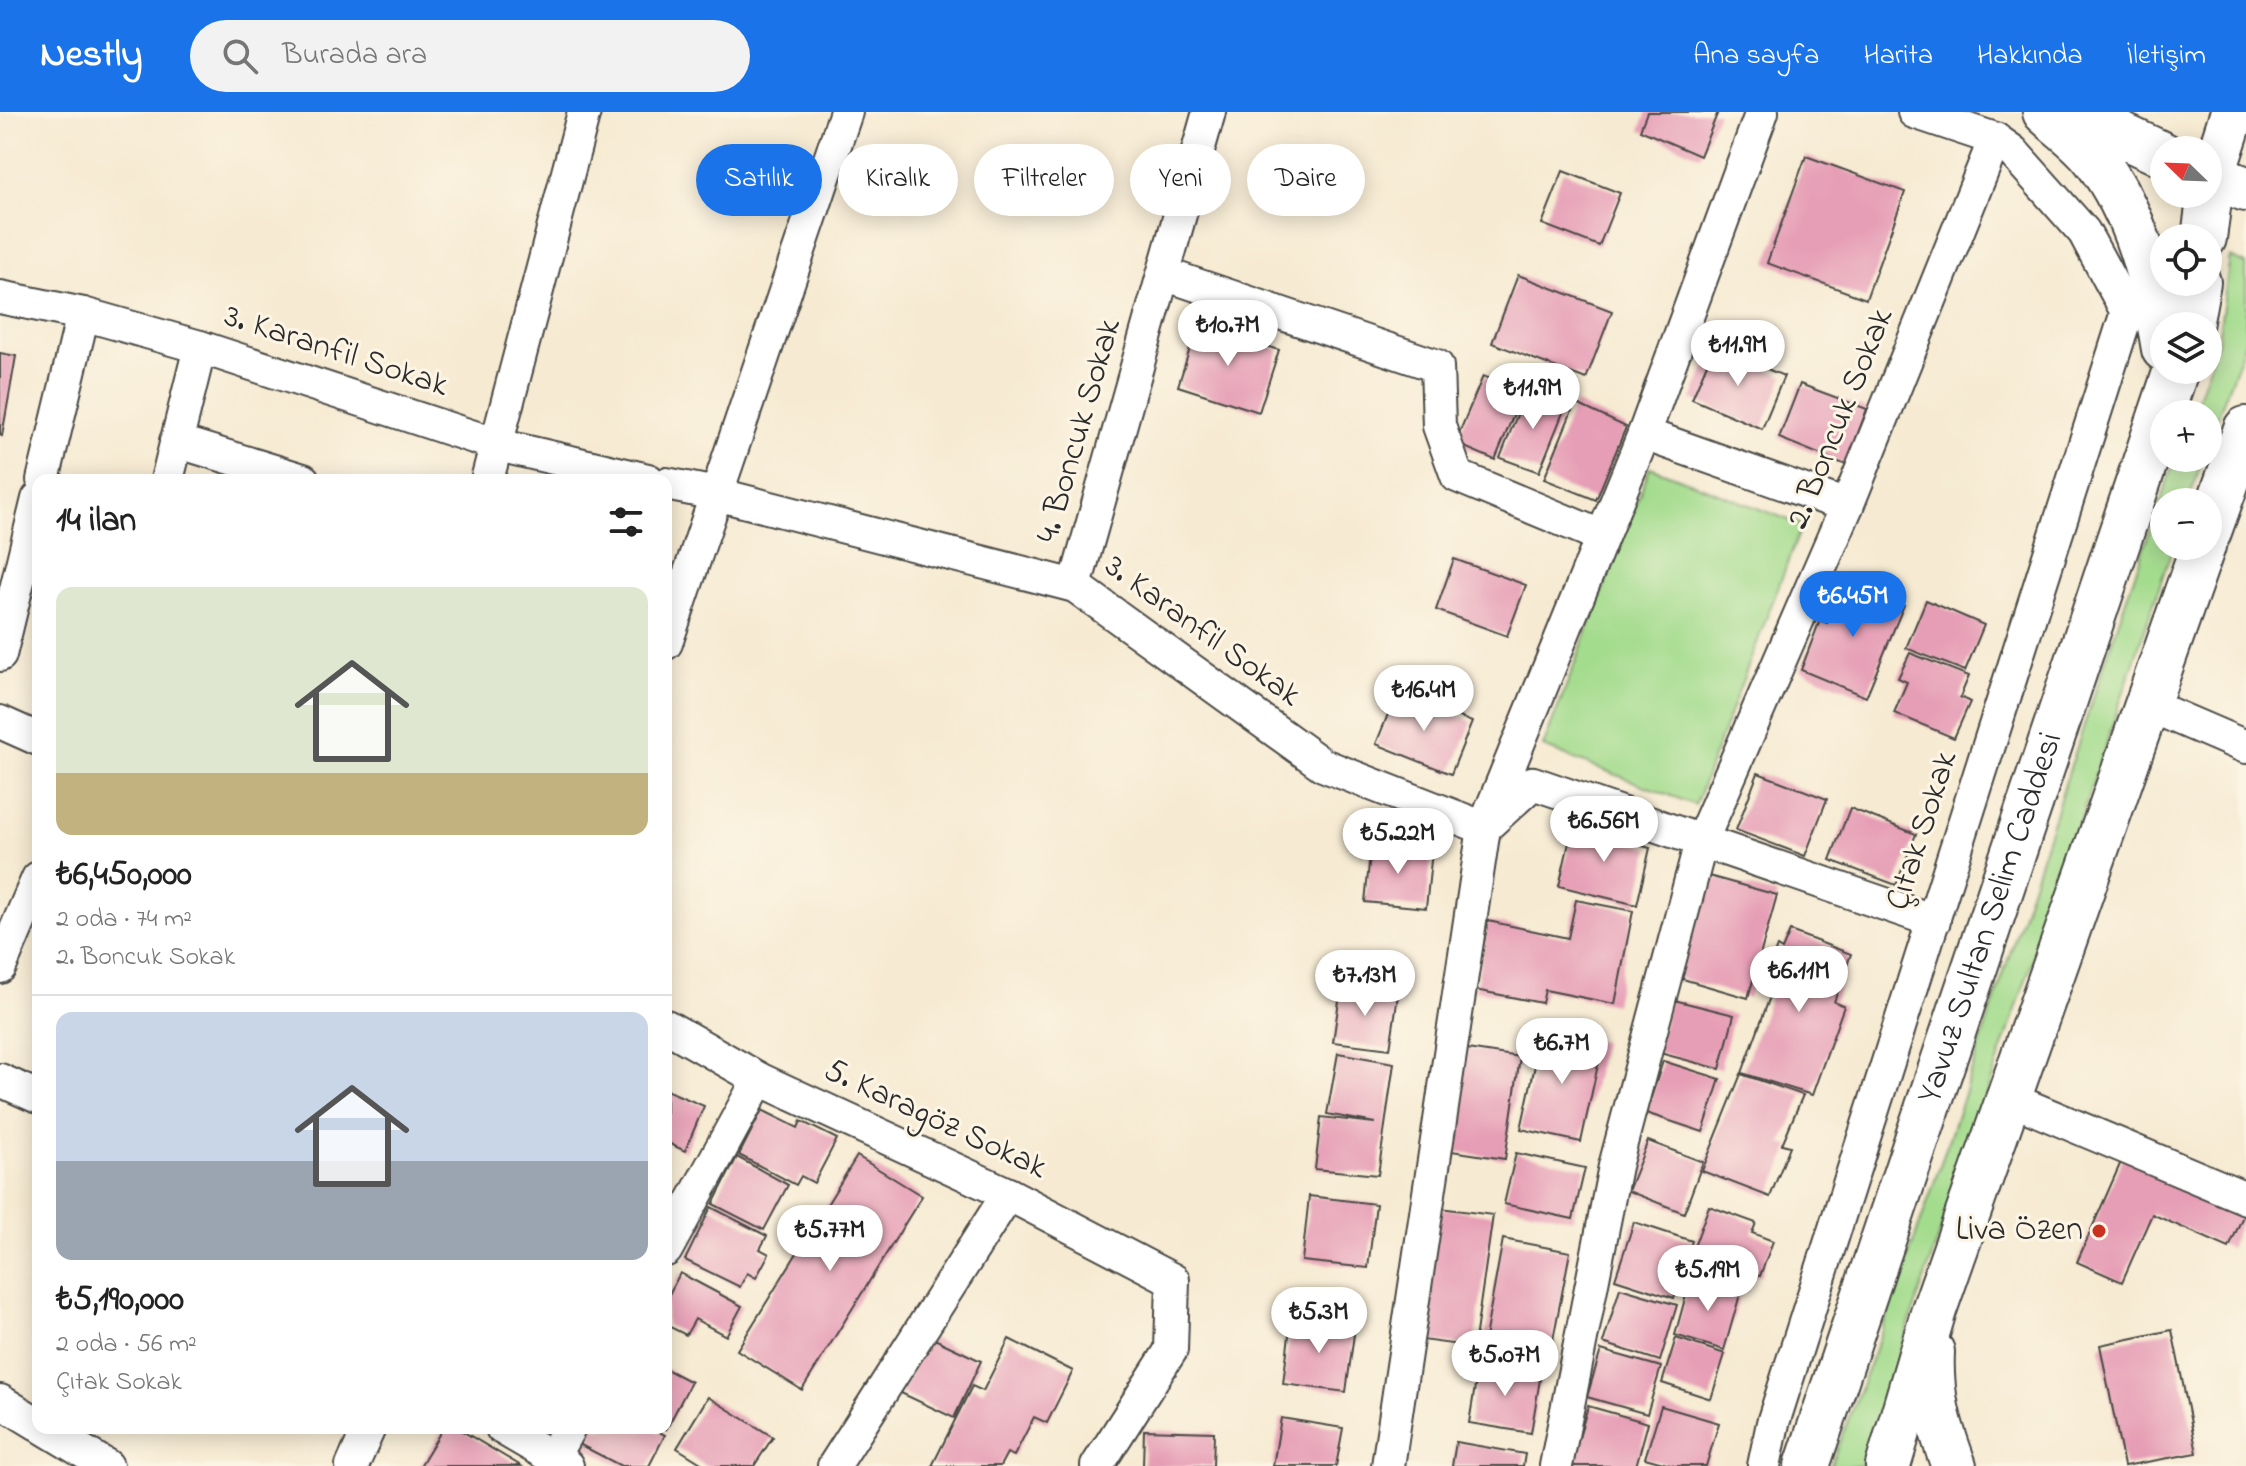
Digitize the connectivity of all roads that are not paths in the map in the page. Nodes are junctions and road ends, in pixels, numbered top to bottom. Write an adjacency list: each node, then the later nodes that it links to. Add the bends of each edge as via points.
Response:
1 (584, 112): 20 (street)
2 (846, 112): 28 (street)
3 (1209, 112): 12 (street, 4. Boncuk Sokak)
4 (1762, 112): 17 (street)
5 (1914, 112): 9 (street)
6 (2045, 112): 14 (main road, via 2094,158 2132,223)
7 (2072, 112): 10 (main road)
8 (2233, 112): 11 (main road)
9 (1995, 139): 30 (street, 2. Boncuk Sokak); 44 (street, Çıtak Sokak, via 2084,232 2127,312)
10 (2150, 148)
11 (2222, 180)
12 (1164, 274): 32 (street, via 1437,366 1439,426 1457,476); 34 (street, 4. Boncuk Sokak)
13 (0, 297): 15 (street, 3. Karanfil Sokak)
14 (2158, 312)
15 (83, 314): 16 (street, 3. Karanfil Sokak); 22 (street)
16 (200, 347): 19 (street); 20 (street, 3. Karanfil Sokak)
17 (1644, 434): 30 (street); 32 (street)
18 (2245, 434): 29 (main road)
19 (176, 441): 23 (street); 24 (street)
20 (498, 445): 25 (street); 26 (street, 3. Karanfil Sokak)
21 (2150, 450): 69 (main road, Yavuz Sultan Selim Caddesi)
22 (44, 474)
23 (168, 474)
24 (283, 474)
25 (489, 474)
26 (613, 474)
27 (672, 485): 28 (street, 3. Karanfil Sokak)
28 (716, 494): 34 (street, 3. Karanfil Sokak); 35 (street)
29 (2222, 496)
30 (1847, 506): 42 (street, 2. Boncuk Sokak)
31 (32, 524): 36 (street)
32 (1601, 536): 41 (street)
33 (2198, 560): 37 (main road)
34 (1075, 586): 41 (street, 3. Karanfil Sokak, via 1323,765)
35 (672, 625)
36 (0, 655)
37 (2146, 704): 40 (street); 50 (main road)
38 (0, 722): 39 (street)
39 (32, 736)
40 (2246, 747)
41 (1484, 828): 42 (street, via 1533,783); 66 (street)
42 (1701, 842): 44 (street); 67 (street, 2. Boncuk Sokak, via 1615,1166)
43 (32, 892): 45 (street)
44 (1934, 921): 68 (street, Çıtak Sokak, via 1773,1423)
45 (0, 967)
46 (672, 1029): 47 (street, 5. Karagöz Sokak)
47 (759, 1079): 51 (street, 5. Karagöz Sokak); 53 (street)
48 (0, 1080): 49 (street)
49 (32, 1094)
50 (2008, 1098): 52 (street); 54 (main road)
51 (1008, 1194): 64 (street); 65 (street, 5. Karagöz Sokak, via 1173,1280 1171,1350)
52 (2246, 1198)
53 (672, 1239)
54 (1934, 1310): 70 (main road); 71 (main road, via 1931,1369 1936,1417)
55 (0, 1401): 56 (street)
56 (32, 1420)
57 (54, 1434): 62 (street)
58 (366, 1434): 63 (street)
59 (513, 1434): 61 (street)
60 (567, 1434): 61 (street)
61 (560, 1461)
62 (107, 1466)
63 (352, 1466)
64 (834, 1466)
65 (1097, 1466)
66 (1388, 1466)
67 (1556, 1466)
68 (1764, 1466)
69 (1807, 1466)
70 (1888, 1466)
71 (1954, 1466)

